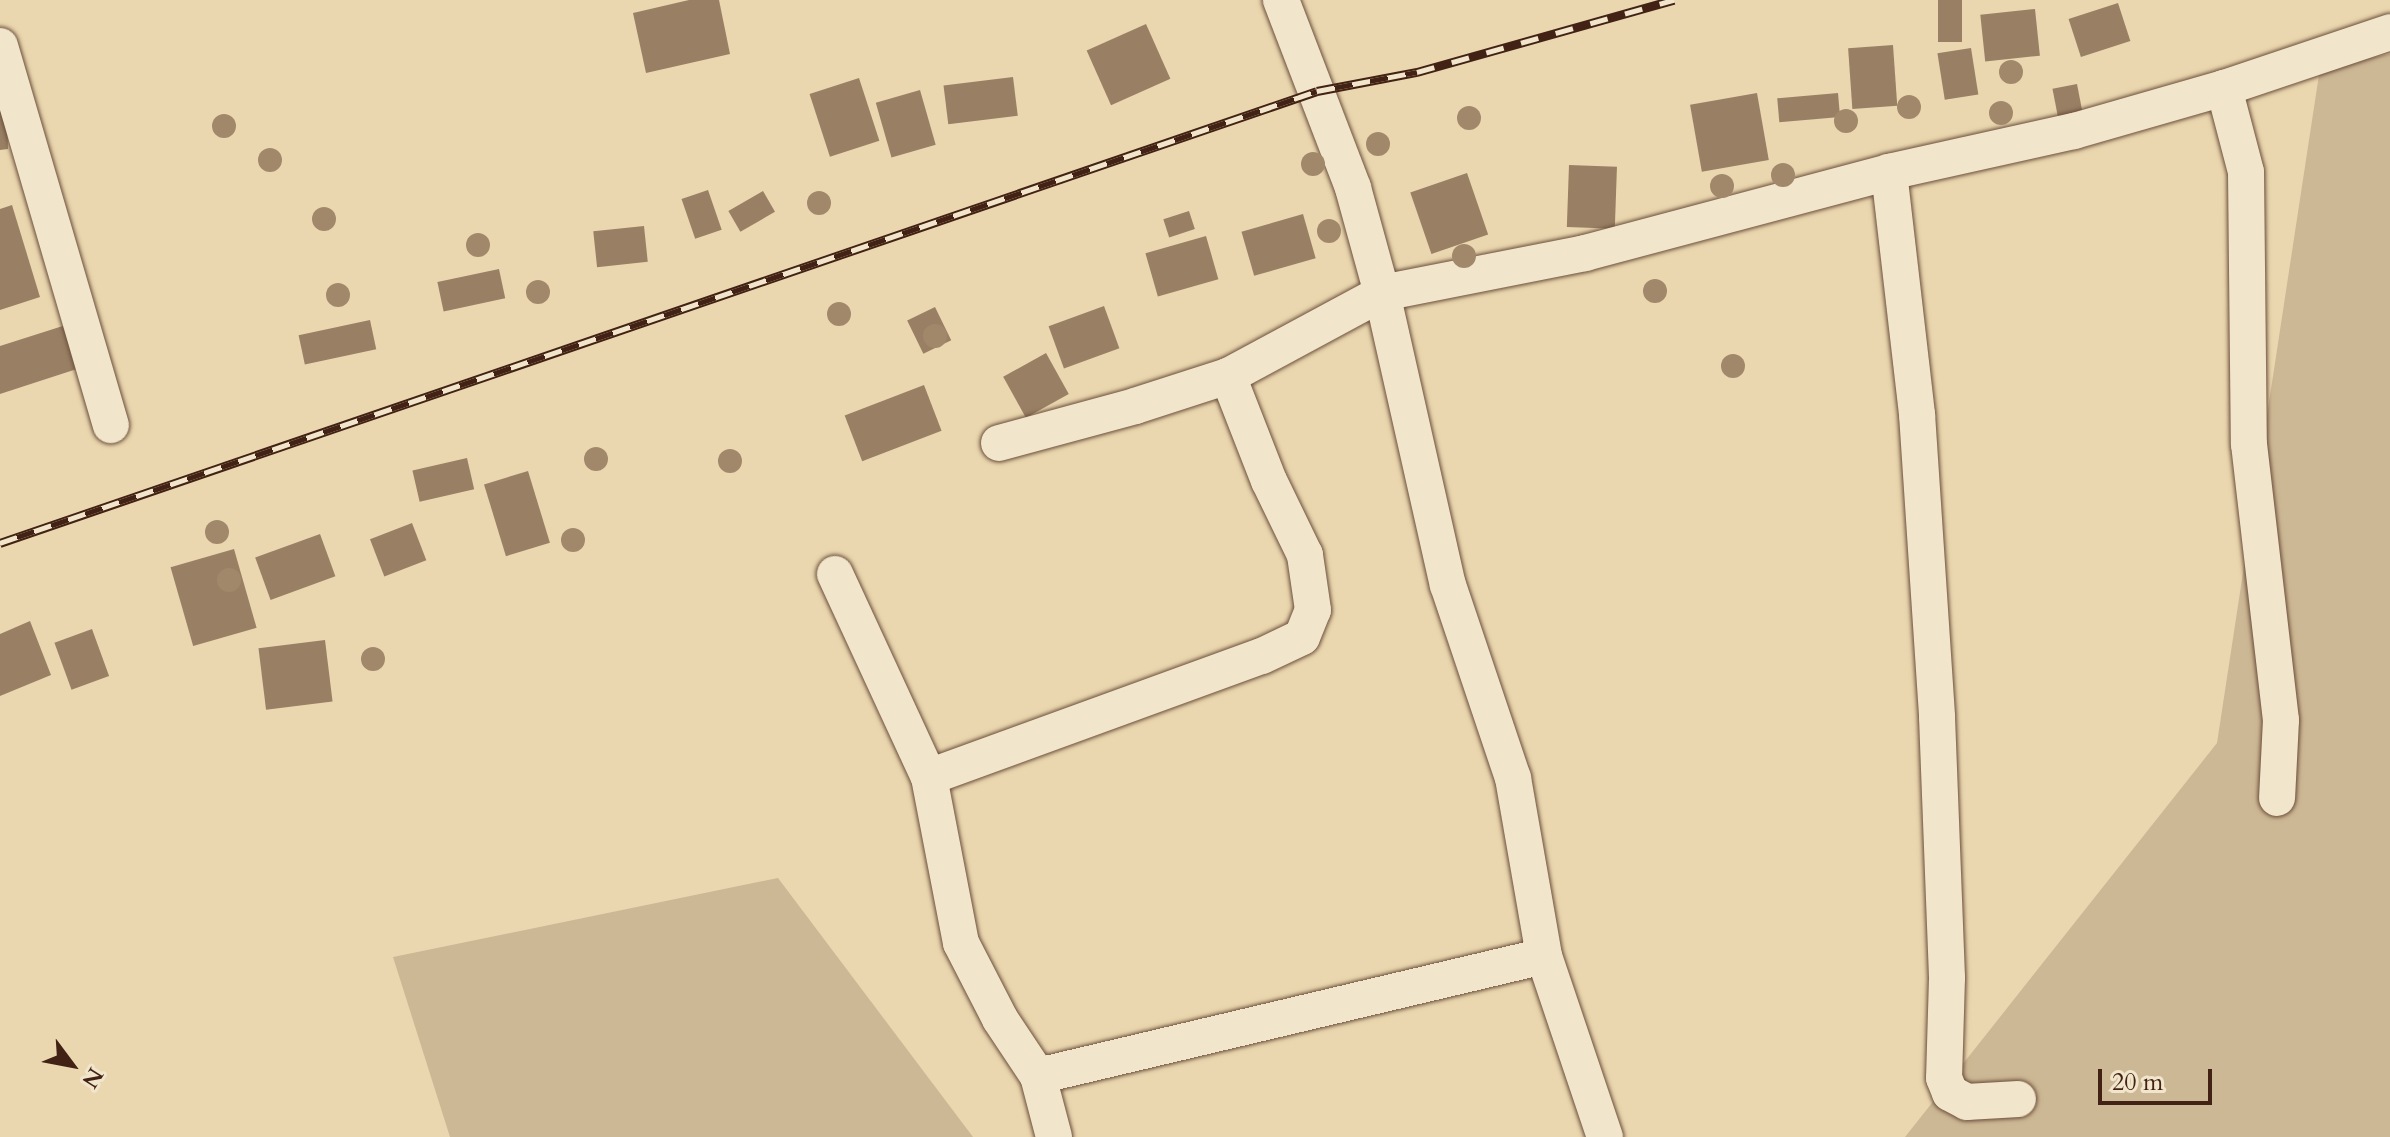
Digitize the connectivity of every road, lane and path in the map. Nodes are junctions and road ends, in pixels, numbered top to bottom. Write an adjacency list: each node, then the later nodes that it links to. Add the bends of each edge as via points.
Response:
1 (1281, 0): 6 (street, via 1353,188)
2 (2390, 32): 4 (street)
3 (0, 46): 8 (street)
4 (2224, 88): 5 (street, via 2074,131); 12 (street, via 2246,172 2249,444 2281,720)
5 (1889, 172): 6 (street, via 1585,253); 15 (street, via 1917,414 1937,717 1947,978 1944,1078 1950,1093 1967,1102)
6 (1382, 293): 7 (street); 13 (street, via 1448,585 1513,778)
7 (1228, 376): 9 (street); 11 (street, via 1305,555 1313,610 1302,637)
8 (111, 425)
9 (999, 443)
10 (835, 574): 11 (street)
11 (929, 777): 14 (street, via 961,943 1000,1019)
12 (2277, 798)
13 (1544, 956): 14 (street); 17 (street)
14 (1038, 1076): 16 (street)
15 (2018, 1099)
16 (1054, 1137)
17 (1605, 1137)

